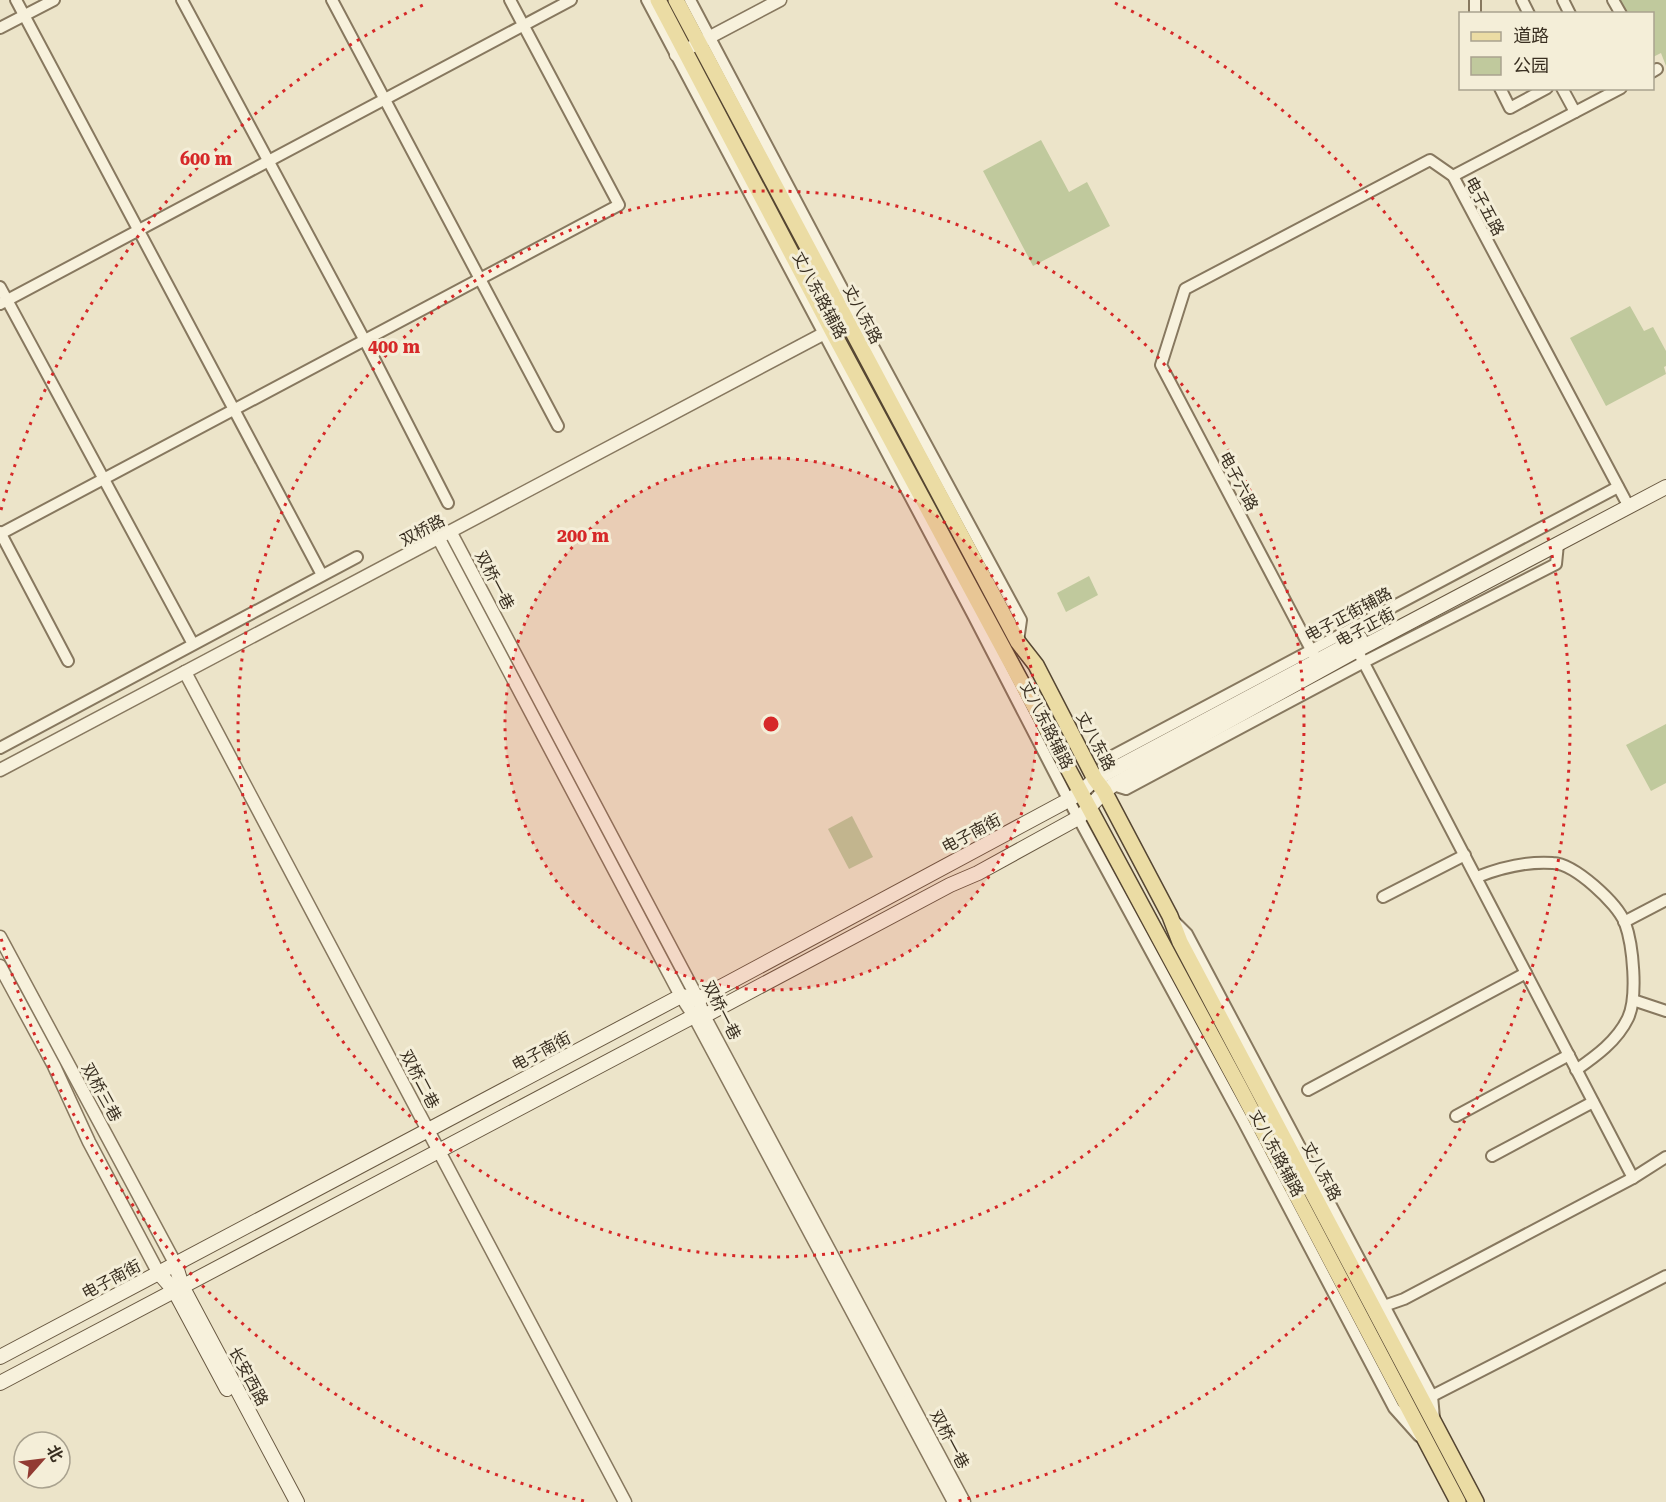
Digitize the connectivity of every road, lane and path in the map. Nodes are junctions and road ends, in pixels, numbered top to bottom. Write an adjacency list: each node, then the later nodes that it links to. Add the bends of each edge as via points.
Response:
1 (16, 0): 12 (street)
2 (54, 0): 12 (street)
3 (182, 0): 22 (street)
4 (332, 0): 20 (street)
5 (510, 0): 13 (street)
6 (571, 0): 13 (street)
7 (647, 0): 15 (street)
8 (658, 0): 15 (main road, 丈八东路)
9 (676, 0): 15 (main road, 丈八东路)
10 (690, 0): 15 (street)
11 (780, 0): 15 (street)
12 (24, 16): 14 (street); 24 (street)
13 (524, 25): 20 (street); 25 (street, via 619,205)
14 (0, 28)
15 (693, 46): 29 (main road, 丈八东路); 30 (main road, 丈八东路)
16 (1501, 90): 17 (street, via 1510,108)
17 (1543, 90)
18 (1563, 90): 21 (street)
19 (1617, 90): 21 (street)
20 (385, 99): 22 (street); 25 (street)
21 (1575, 112): 23 (street)
22 (268, 161): 24 (street); 31 (street)
23 (1453, 176): 28 (street, 电子五路, via 1430,160 1185,289); 37 (street, 电子五路)
24 (138, 230): 27 (street); 32 (street)
25 (480, 278): 31 (street); 33 (street)
26 (0, 287): 27 (street)
27 (4, 302): 35 (street)
28 (1178, 311): 46 (street, 电子六路, via 1161,365)
29 (851, 317): 30 (street, 双桥路); 51 (main road, 丈八东路, via 984,566 1018,642 1036,665)
30 (827, 330): 40 (street, 双桥路); 52 (main road, 丈八东路)
31 (364, 339): 32 (street); 38 (street)
32 (235, 410): 35 (street); 43 (street)
33 (558, 426)
34 (1666, 476): 37 (main road, 电子正街)
35 (104, 480): 39 (street); 44 (street)
36 (1666, 487): 37 (main road, 电子正街)
37 (1624, 497): 45 (main road, 电子正街); 45 (main road, 电子正街, via 1558,544); 46 (street, 电子正街辅路)
38 (448, 503)
39 (0, 533): 47 (street)
40 (451, 533): 41 (street, 双桥路); 64 (street, 双桥一巷)
41 (439, 539): 48 (street, 双桥路); 63 (street, 双桥一巷)
42 (357, 557): 43 (street)
43 (322, 575): 44 (street)
44 (193, 645): 49 (street)
45 (1358, 651): 46 (main road, 电子正街); 51 (main road, 电子正街); 54 (street)
46 (1315, 655): 51 (main road, 电子正街)
47 (68, 661)
48 (184, 672): 50 (street, 双桥路); 73 (street, 双桥二巷)
49 (0, 748)
50 (0, 770)
51 (1104, 783): 52 (main road, 电子南街); 53 (main road, 电子正街); 58 (main road, 丈八东路)
52 (1074, 796): 53 (main road, 丈八东路); 64 (main road, 电子南街)
53 (1084, 814): 67 (main road); 92 (main road, 丈八东路)
54 (1465, 855): 55 (street); 56 (street)
55 (1477, 877): 59 (street, via 1498,869 1554,863 1572,869 1599,890); 62 (street)
56 (1383, 897)
57 (1666, 900): 59 (street)
58 (1170, 916): 82 (street, 丈八东路辅路, via 1187,934); 86 (main road, 丈八东路, via 1180,942)
59 (1624, 922): 65 (street, via 1633,970)
60 (0, 937): 78 (street, 双桥三巷)
61 (0, 966): 79 (street, 双桥三巷)
62 (1526, 973): 68 (street); 70 (street)
63 (681, 996): 64 (main road); 67 (street, 双桥一巷); 73 (main road, 电子南街)
64 (698, 999): 67 (street, 双桥一巷)
65 (1633, 1000): 66 (street); 69 (street, via 1628,1018 1615,1036 1599,1054)
66 (1666, 1011)
67 (700, 1016): 74 (main road); 90 (street, 双桥一巷); 91 (street, 双桥一巷)
68 (1569, 1055): 69 (street); 72 (street)
69 (1576, 1070): 71 (street)
70 (1308, 1090)
71 (1593, 1102): 75 (street); 77 (street)
72 (1456, 1116)
73 (428, 1130): 74 (street, 双桥二巷); 78 (main road, 电子南街)
74 (439, 1151): 81 (main road); 89 (street, 双桥二巷)
75 (1492, 1155)
76 (1666, 1157): 77 (street)
77 (1633, 1178): 82 (street)
78 (175, 1263): 79 (main road, 电子南街); 81 (main road, 长安西路)
79 (158, 1272): 81 (main road, 长安西路); 83 (main road, 电子南街)
80 (1666, 1276): 85 (street)
81 (178, 1288): 84 (main road); 87 (main road, 长安西路); 88 (main road, 长安西路)
82 (1384, 1306): 85 (street, 丈八东路辅路)
83 (0, 1357)
84 (0, 1383)
85 (1432, 1396): 86 (street, 丈八东路辅路)
86 (1434, 1421): 93 (main road, 丈八东路)
87 (287, 1502)
88 (297, 1502)
89 (625, 1502)
90 (954, 1502)
91 (964, 1502)
92 (1458, 1502)
93 (1476, 1502)

